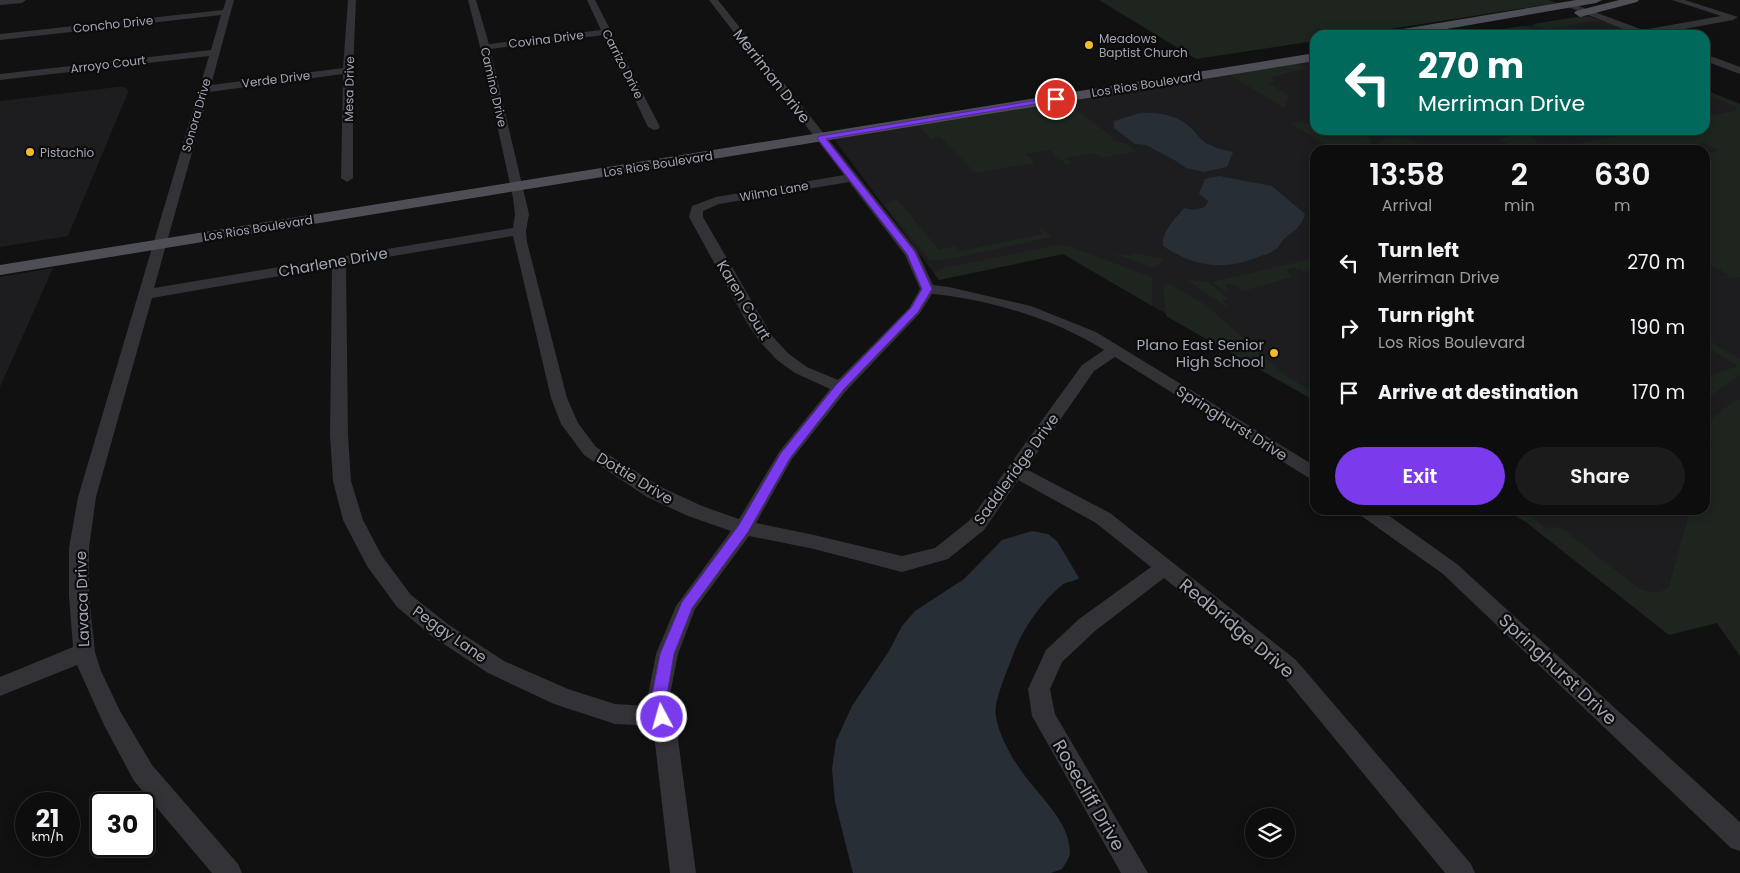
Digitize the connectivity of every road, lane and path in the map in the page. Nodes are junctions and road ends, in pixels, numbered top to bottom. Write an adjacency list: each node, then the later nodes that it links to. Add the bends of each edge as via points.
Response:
1 (22, 0): 10 (street)
2 (230, 0): 12 (street, Sonora Drive)
3 (352, 0): 26 (street, Mesa Drive)
4 (472, 0): 21 (street, Camino Drive)
5 (591, 0): 19 (street, Carrizo Drive)
6 (713, 0): 36 (street, Merriman Drive)
7 (1596, 0): 11 (main road)
8 (1633, 0): 13 (main road)
9 (1676, 0): 14 (street)
10 (1, 1)
11 (1570, 6): 13 (street); 15 (main road)
12 (227, 12): 20 (street, Concho Drive); 23 (street, Sonora Drive)
13 (1588, 12): 16 (main road); 17 (street)
14 (1737, 18): 18 (street)
15 (1423, 30)
16 (1479, 30)
17 (1634, 30)
18 (1667, 30)
19 (606, 32): 21 (street, Covina Drive); 35 (street, Carrizo Drive)
20 (0, 37)
21 (485, 47): 39 (street, Camino Drive)
22 (1310, 48): 31 (main road, Los Rios Boulevard)
23 (215, 52): 28 (street, Arroyo Court); 30 (street, Sonora Drive)
24 (1310, 58): 32 (main road, Los Rios Boulevard)
25 (1710, 59): 27 (street)
26 (348, 70): 30 (street, Verde Drive); 37 (street, Mesa Drive)
27 (1740, 71): 29 (street, via 1726,74)
28 (0, 77)
29 (1740, 80)
30 (204, 89): 42 (street, Sonora Drive)
31 (1044, 90): 32 (main road); 33 (main road, Los Rios Boulevard)
32 (1056, 99): 34 (main road, Los Rios Boulevard)
33 (956, 104): 34 (main road, via 912,115 907,118); 36 (main road, Los Rios Boulevard)
34 (909, 123): 36 (main road, Los Rios Boulevard)
35 (654, 127)
36 (816, 133): 38 (street, Merriman Drive); 39 (main road, Los Rios Boulevard)
37 (347, 178)
38 (851, 178): 40 (street, Wilma Lane, via 716,202); 46 (street, Merriman Drive, via 912,254)
39 (516, 181): 41 (street, Dottie Drive, via 522,214); 42 (main road, Los Rios Boulevard)
40 (698, 209): 49 (street, Karen Court, via 696,217 766,339 801,370)
41 (519, 231): 44 (street, Charlene Drive); 53 (street, Dottie Drive, via 559,398 570,424 590,451 654,492)
42 (161, 237): 43 (main road, Los Rios Boulevard); 45 (main road, Los Rios Boulevard); 47 (street, Lavaca Drive)
43 (0, 255)
44 (339, 261): 47 (street, Charlene Drive); 58 (street, Peggy Lane, via 342,481 353,520 374,561 404,601 441,631 496,667 562,697 615,714)
45 (0, 270)
46 (927, 289): 48 (street, Springhurst Drive, via 1026,309 1091,335); 49 (street, via 914,310)
47 (147, 294): 56 (street, Lavaca Drive, via 87,497 79,548)
48 (1114, 350): 50 (street, Saddleridge Drive, via 1088,368); 51 (street, Springhurst Drive)
49 (840, 387): 53 (street, via 786,456)
50 (1016, 471): 54 (street, Saddleridge Drive, via 977,526 941,554); 55 (street, Redbridge Drive, via 1103,518)
51 (1310, 471)
52 (1375, 515): 59 (street, Springhurst Drive, via 1450,569)
53 (744, 528): 54 (street, Dottie Drive); 58 (street, via 686,606 667,654 658,700)
54 (902, 564)
55 (1164, 568): 62 (street, Rosecliff Drive, via 1087,625 1054,656 1039,689 1044,716); 63 (street, Redbridge Drive, via 1288,666)
56 (84, 652): 57 (street); 60 (street, Lavaca Drive, via 112,718 143,773)
57 (0, 687)
58 (662, 717): 61 (street)
59 (1740, 839)
60 (229, 873)
61 (683, 873)
62 (1135, 873)
63 (1462, 873)

